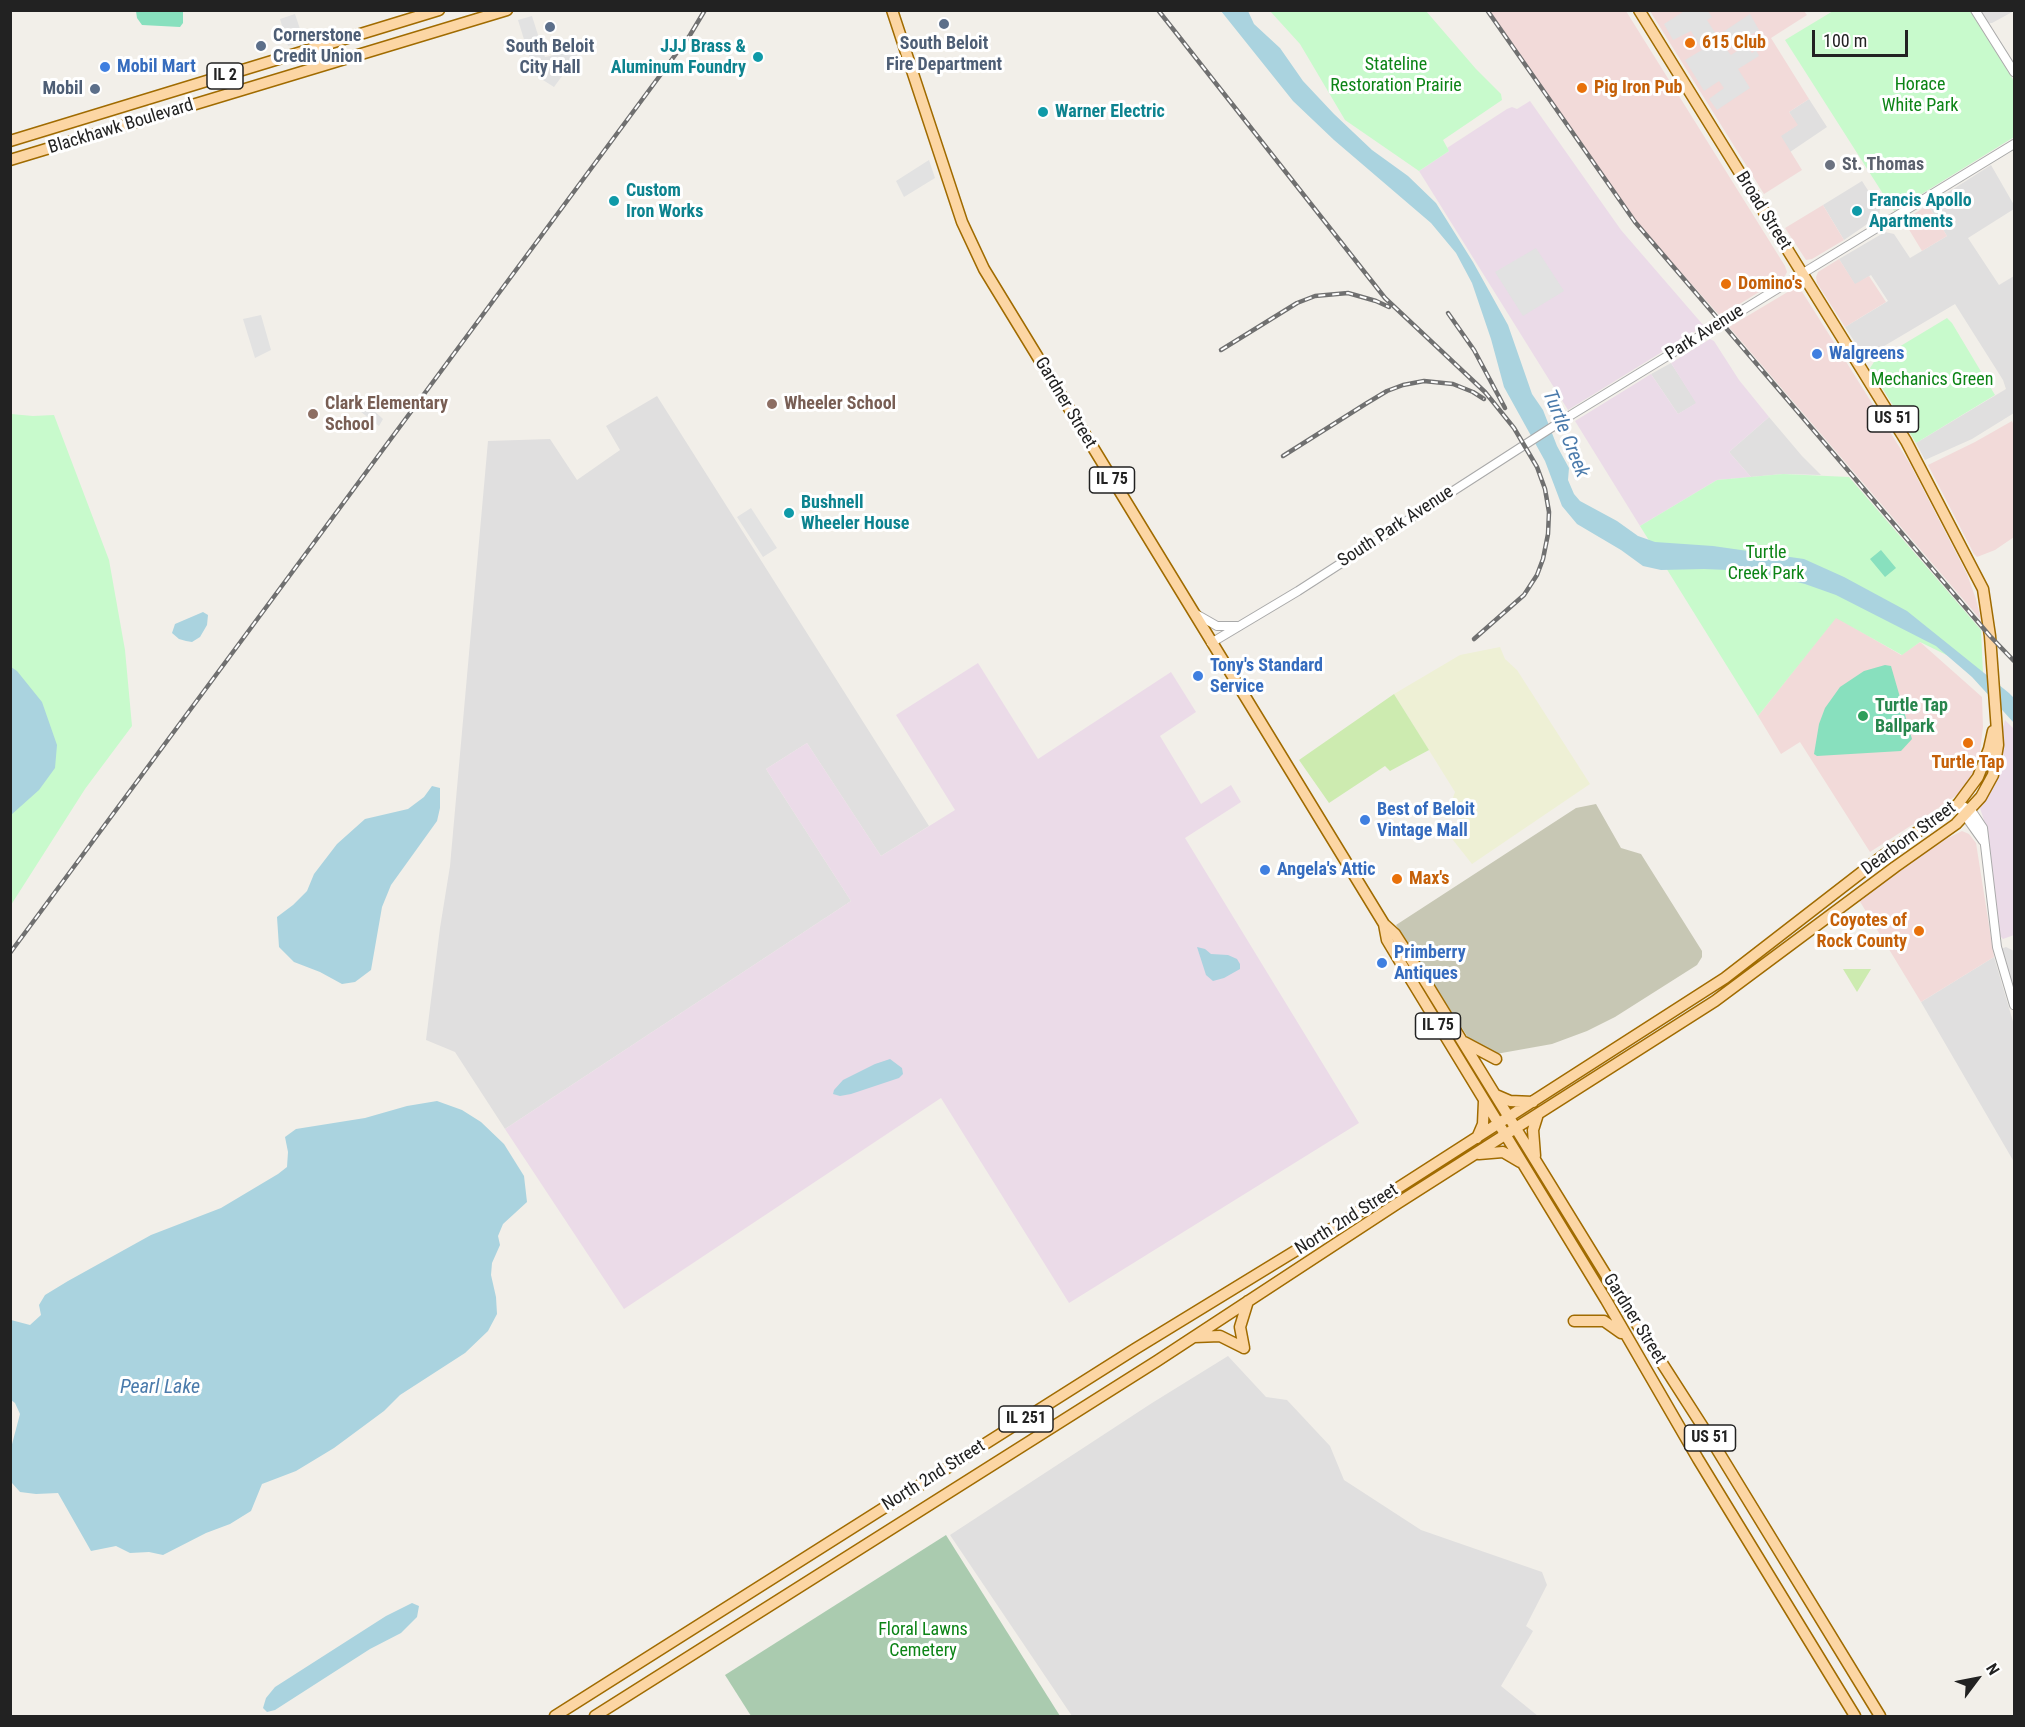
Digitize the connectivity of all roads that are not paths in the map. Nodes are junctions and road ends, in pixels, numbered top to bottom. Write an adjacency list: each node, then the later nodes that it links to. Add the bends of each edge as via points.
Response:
1 (439, 10): 7 (main road, Blackhawk Boulevard / IL 2)
2 (507, 10): 9 (main road, Blackhawk Boulevard / IL 2)
3 (891, 10): 12 (main road, Gardner Street / IL 75, via 977,256)
4 (1639, 10): 10 (main road, Broad Street / US 51)
5 (1975, 10): 6 (street)
6 (2014, 72)
7 (10, 141)
8 (2014, 144): 10 (street, Park Avenue)
9 (10, 160)
10 (1802, 273): 11 (street, Park Avenue); 15 (main road, Broad Street / US 51, via 1906,441 1983,589)
11 (1580, 410): 13 (street, South Park Avenue)
12 (1192, 612): 13 (street, via 1213,625); 14 (main road, Gardner Street / IL 75)
13 (1240, 626): 14 (street, South Park Avenue)
14 (1211, 643): 18 (main road, Gardner Street / IL 75)
15 (1995, 716): 16 (main road, Dearborn Street / US 51, via 1989,749 1978,777); 17 (main road, Dearborn Street / US 51, via 1998,746 1993,775)
16 (1958, 804): 17 (street); 24 (main road, Dearborn Street / US 51, via 1884,855 1725,978)
17 (1968, 813): 19 (street, via 1985,844 1997,947); 25 (main road, Dearborn Street / US 51, via 1715,1001)
18 (1384, 924): 20 (main road, Gardner Street / IL 75); 23 (main road, Gardner Street / IL 75, via 1387,940)
19 (2014, 1005)
20 (1462, 1040): 21 (main road, Gardner Street / IL 75); 21 (main road, via 1499,1058)
21 (1487, 1082): 22 (main road, Gardner Street / IL 75)
22 (1495, 1095): 24 (main road, via 1510,1101); 26 (main road, Gardner Street / IL 75)
23 (1484, 1101): 27 (main road, Gardner Street / IL 75); 30 (main road, via 1483,1124)
24 (1534, 1102): 26 (main road, US 51)
25 (1538, 1114): 28 (main road, IL 251); 32 (main road, via 1532,1134)
26 (1509, 1118): 27 (main road, US 51); 28 (main road, Gardner Street / IL 75)
27 (1498, 1124): 29 (main road, Gardner Street / US 51); 30 (main road, North 2nd Street / IL 251)
28 (1516, 1128): 29 (main road, North 2nd Street / IL 251); 32 (main road, Gardner Street / IL 75)
29 (1505, 1135): 31 (main road, North 2nd Street / IL 251); 33 (main road, Gardner Street / US 51)
30 (1477, 1138): 38 (main road, North 2nd Street / IL 251)
31 (1475, 1154): 33 (main road, via 1503,1152); 34 (main road, North 2nd Street / IL 251)
32 (1536, 1162): 41 (main road, Gardner Street / US 51)
33 (1522, 1163): 37 (main road, Gardner Street / US 51)
34 (1248, 1301): 36 (main road, North 2nd Street / IL 251); 36 (main road, via 1240,1327 1244,1348 1220,1336)
35 (1574, 1321): 37 (main road, via 1604,1321)
36 (1194, 1337): 39 (main road, North 2nd Street / IL 251)
37 (1628, 1339): 40 (main road, Gardner Street / US 51)
38 (555, 1716)
39 (595, 1716)
40 (1855, 1716)
41 (1880, 1716)

